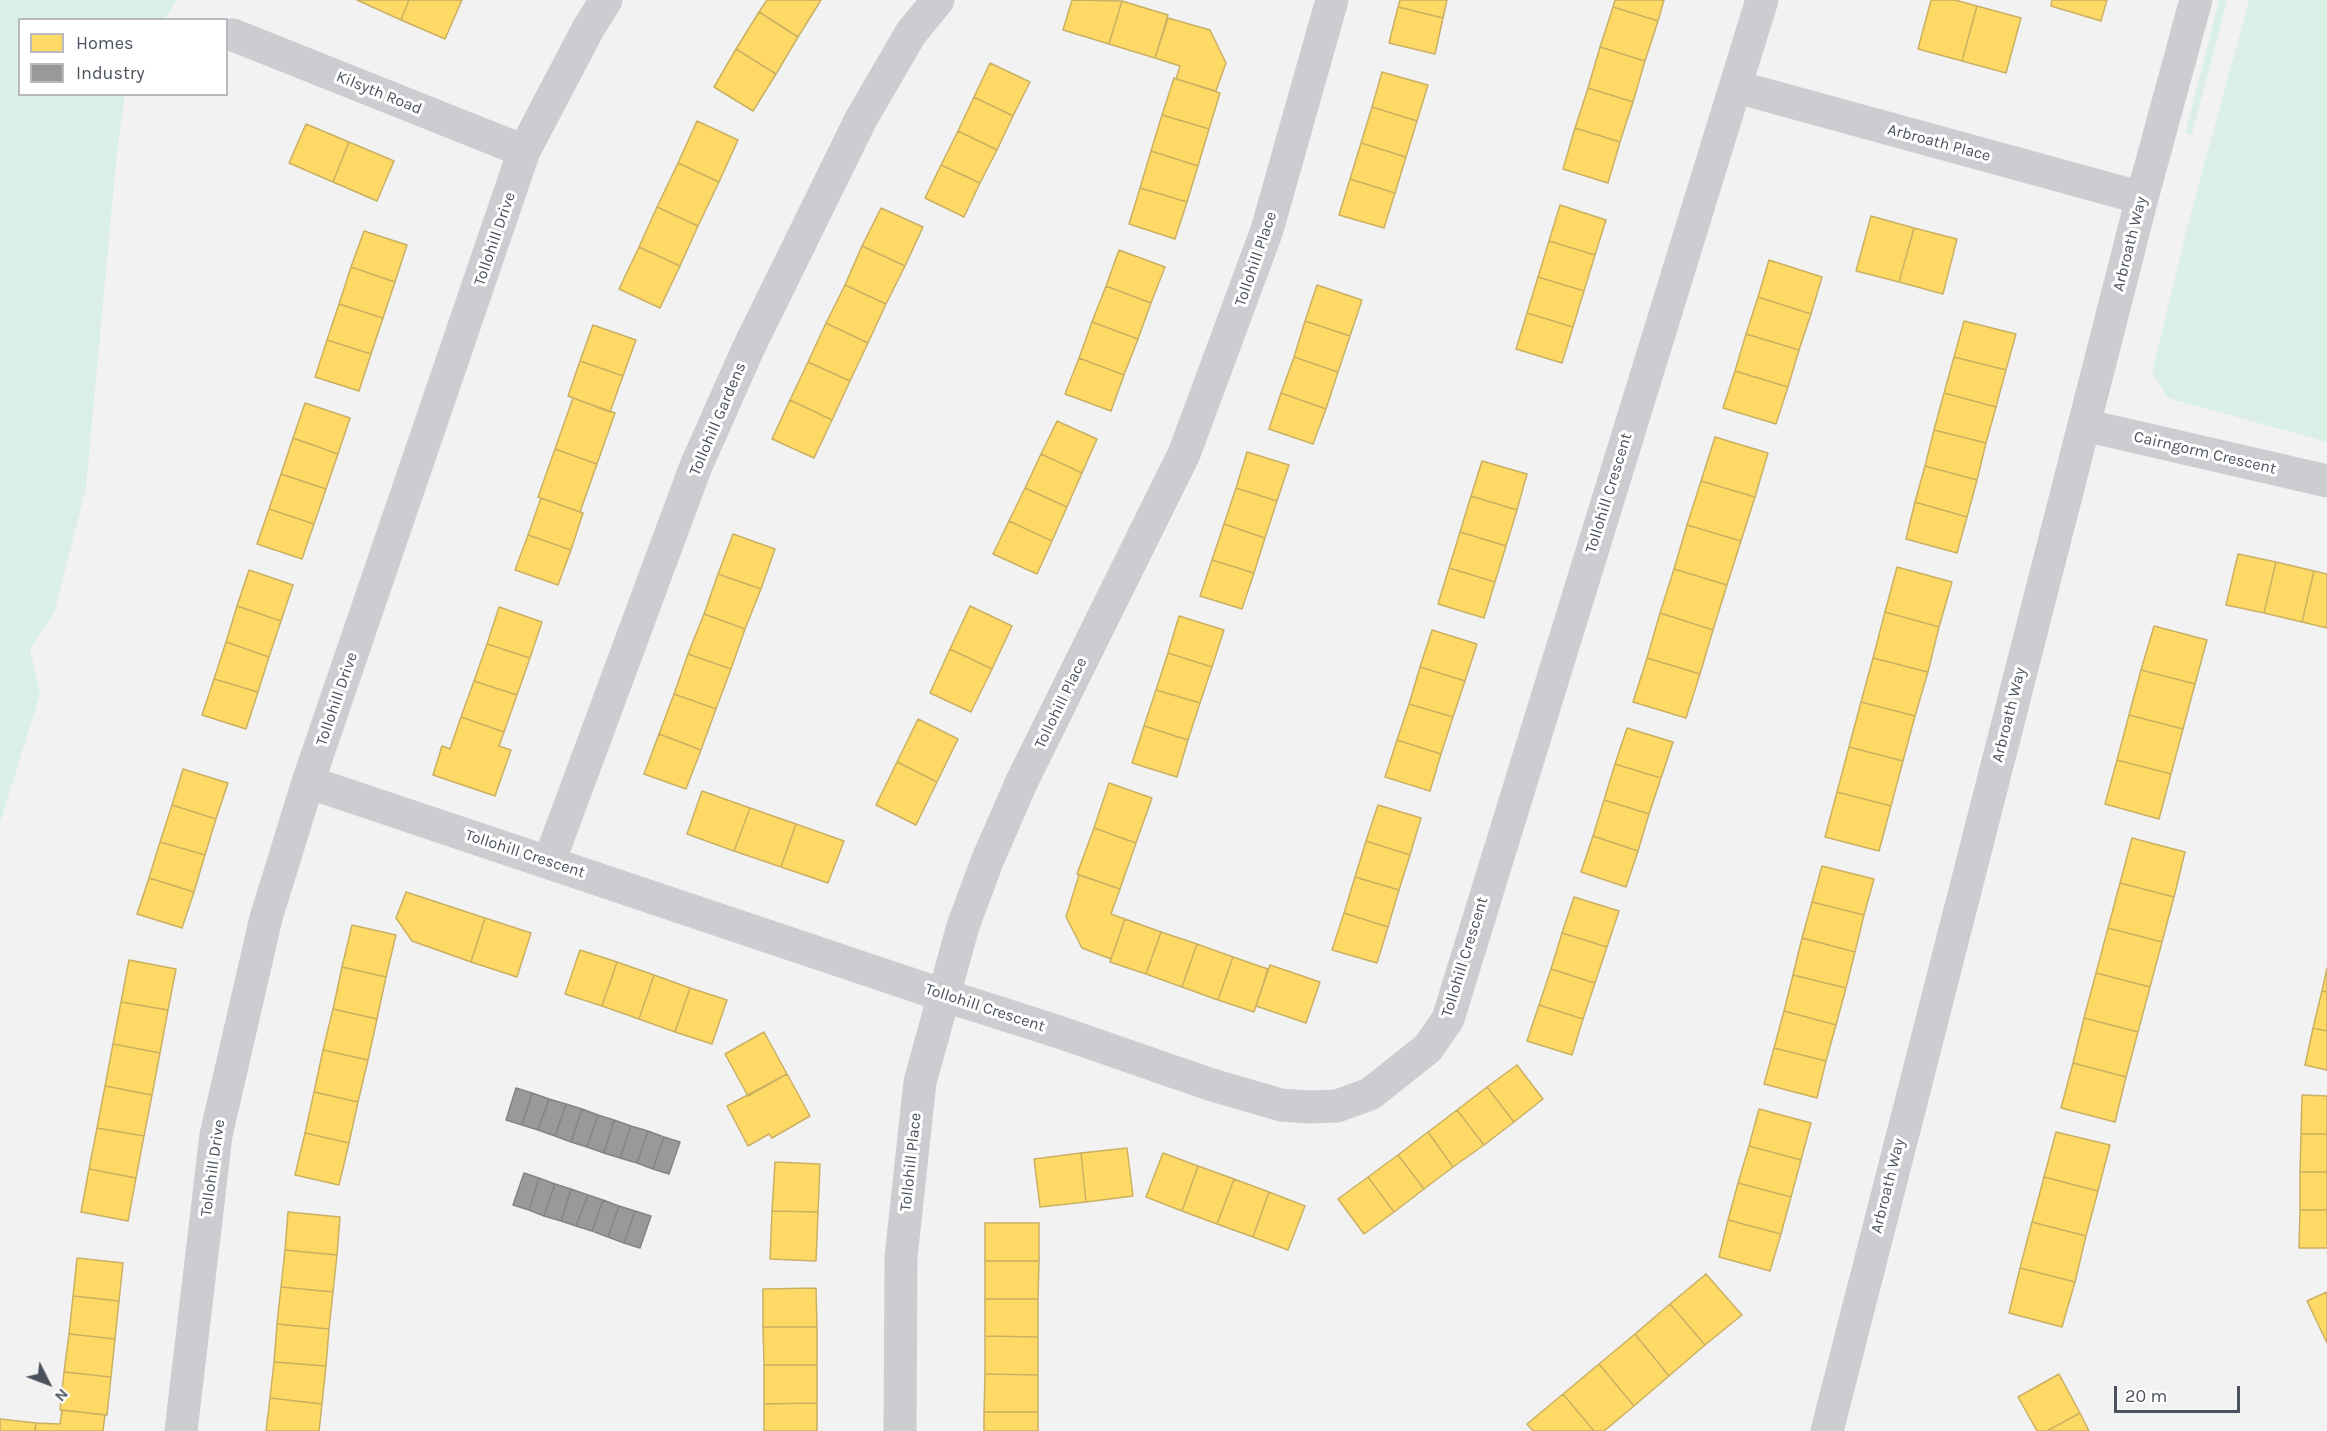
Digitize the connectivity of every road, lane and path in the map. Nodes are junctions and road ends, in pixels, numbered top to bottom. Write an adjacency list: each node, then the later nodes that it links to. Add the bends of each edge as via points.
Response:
1 (606, 0): 8 (street, Tollohill Drive)
2 (938, 0): 13 (street, Tollohill Gardens, via 911,33 861,118 748,349 696,466)
3 (1332, 0): 14 (street, Tollohill Place, via 1268,231 1184,454 1018,791 963,926)
4 (1762, 0): 7 (street, Tollohill Crescent)
5 (2196, 0): 9 (street, Arbroath Way)
6 (233, 35): 8 (street, Kilsyth Road)
7 (1737, 87): 9 (street, Arbroath Place); 14 (street, Tollohill Crescent, via 1448,1019 1428,1048 1370,1094 1337,1106 1281,1105)
8 (524, 151): 12 (street, Tollohill Drive)
9 (2142, 198): 10 (street, Arbroath Way)
10 (2084, 425): 11 (street, Cairngorm Crescent); 17 (street, Arbroath Way)
11 (2327, 481)
12 (308, 782): 13 (street, Tollohill Crescent); 15 (street, Tollohill Drive, via 266,918 216,1135)
13 (549, 862): 14 (street, Tollohill Crescent)
14 (943, 995): 16 (street, Tollohill Place, via 920,1082 901,1257)
15 (181, 1431)
16 (900, 1431)
17 (1827, 1431)

